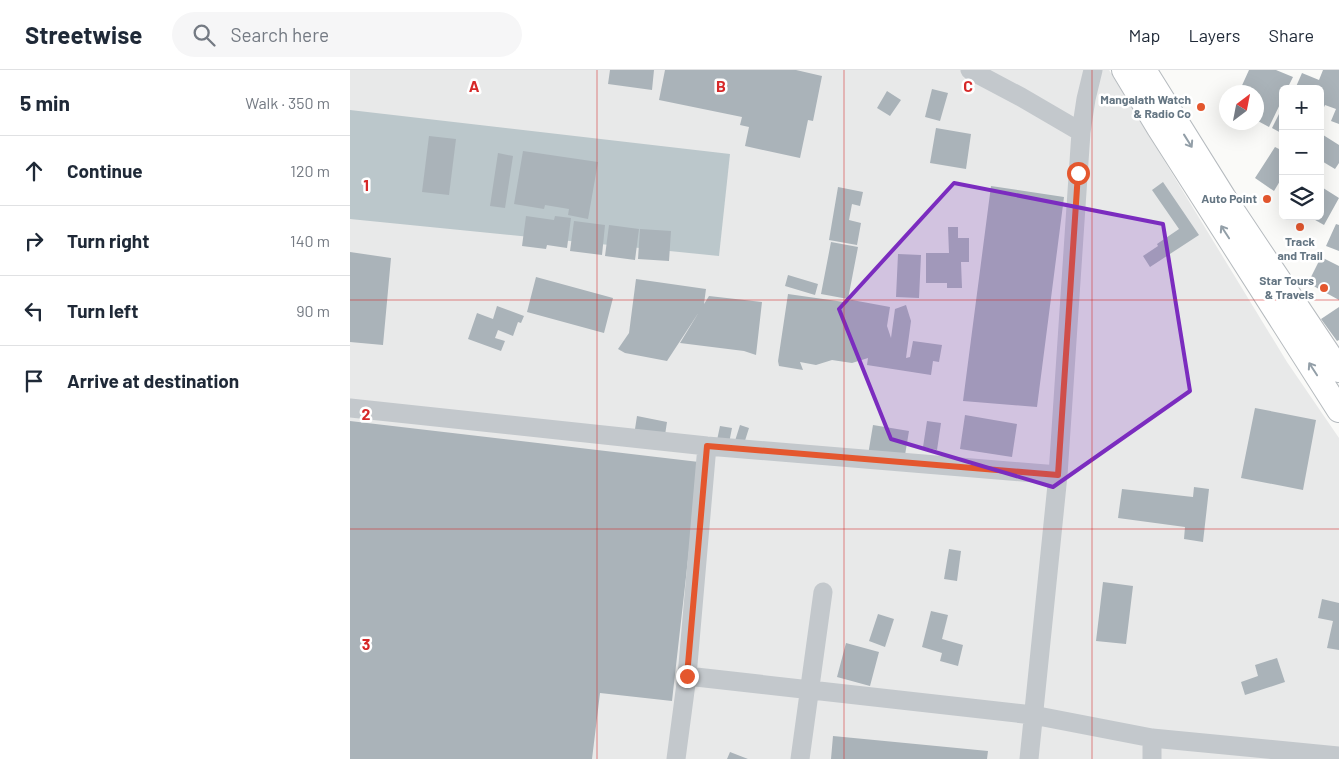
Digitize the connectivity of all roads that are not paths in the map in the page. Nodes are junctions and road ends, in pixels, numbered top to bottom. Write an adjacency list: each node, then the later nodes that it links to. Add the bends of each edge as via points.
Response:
1 (970, 70): 5 (lane)
2 (1093, 70): 5 (lane)
3 (1124, 70): 8 (main road, one-way to 3)
4 (1144, 70): 6 (main road, one-way to 6, via 1224,198)
5 (1081, 132): 10 (lane)
6 (1339, 370)
7 (350, 408): 9 (lane)
8 (1339, 410)
9 (707, 446): 10 (lane); 12 (lane)
10 (1058, 475): 14 (lane)
11 (823, 592): 13 (lane)
12 (687, 676): 13 (lane); 17 (lane)
13 (809, 690): 14 (lane); 18 (lane)
14 (1033, 715): 15 (lane); 19 (lane)
15 (1152, 738): 16 (lane); 20 (lane)
16 (1339, 756)
17 (676, 759)
18 (800, 759)
19 (1029, 759)
20 (1152, 759)

